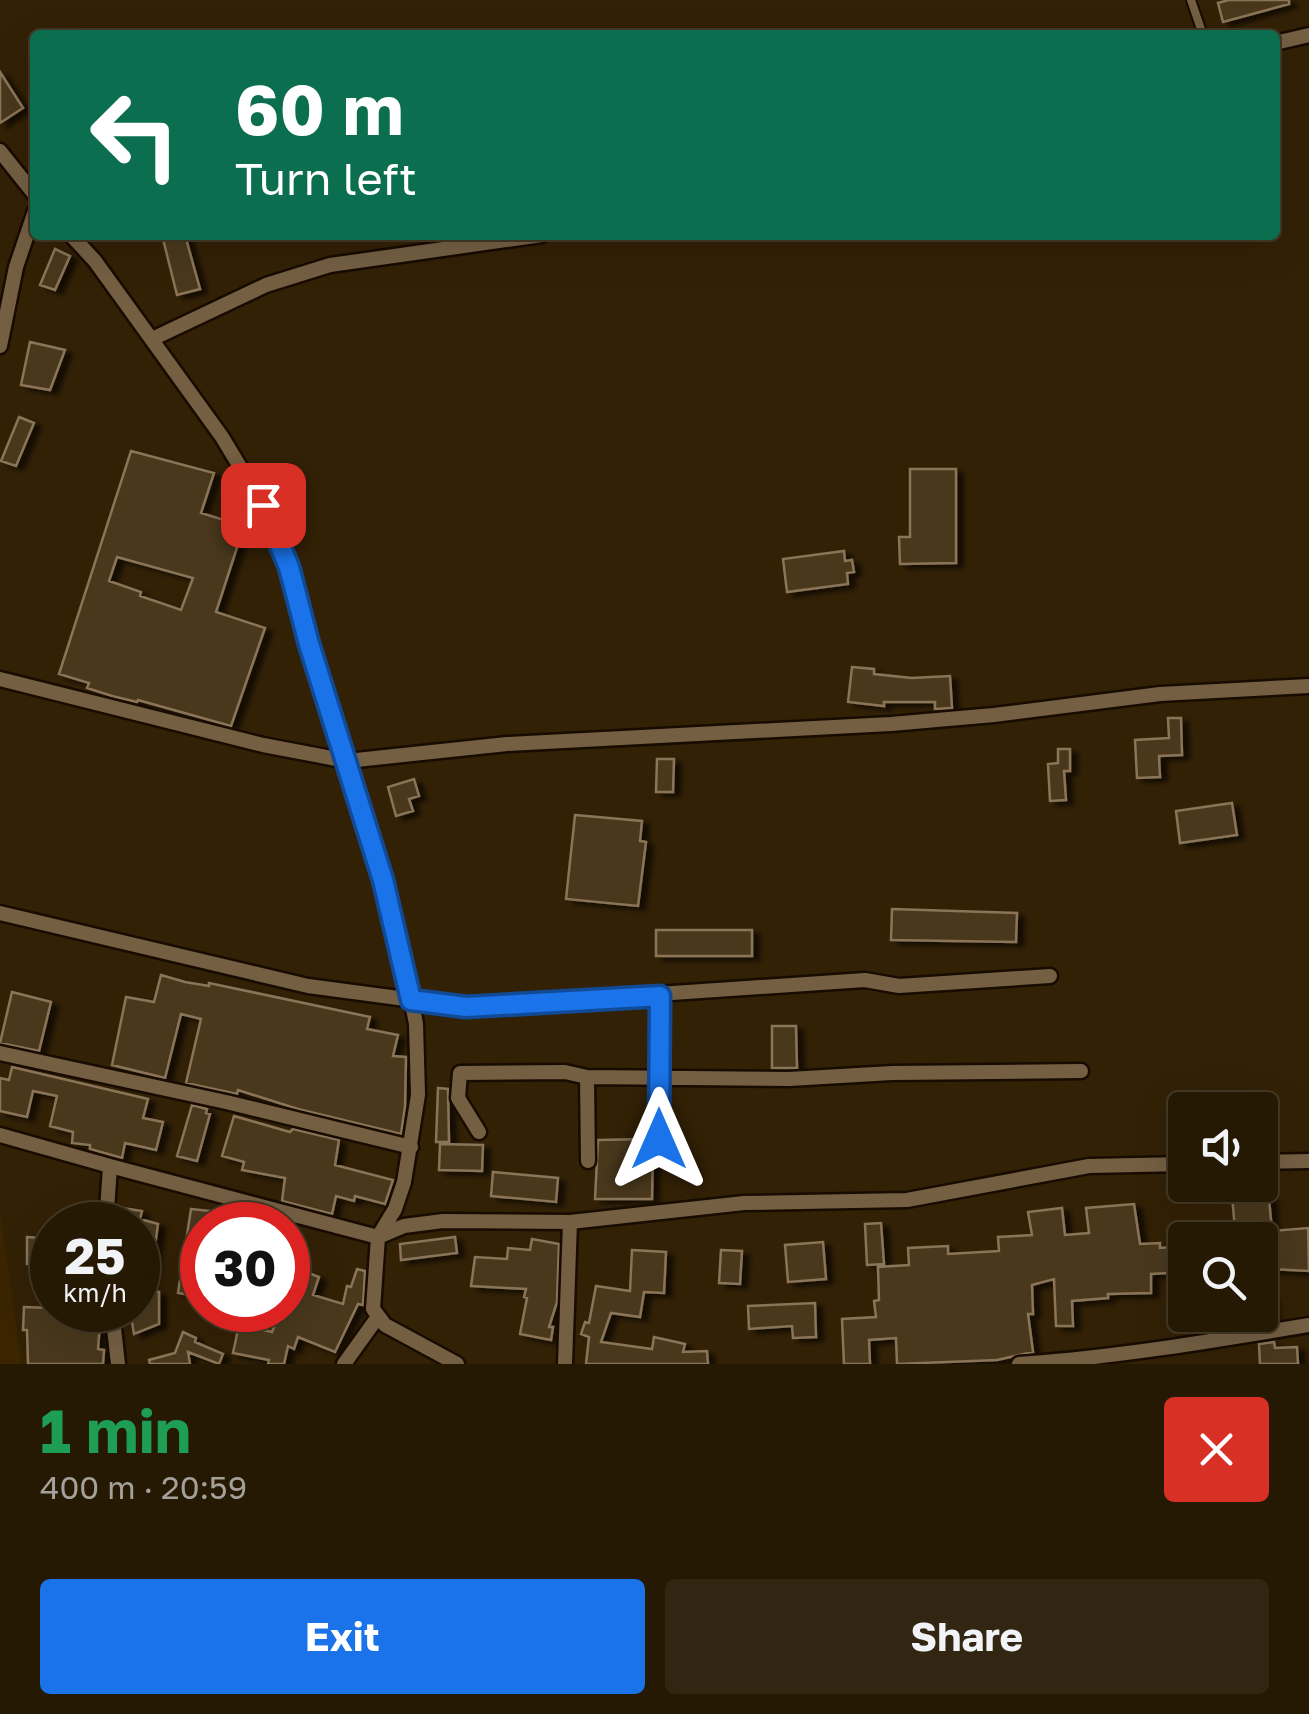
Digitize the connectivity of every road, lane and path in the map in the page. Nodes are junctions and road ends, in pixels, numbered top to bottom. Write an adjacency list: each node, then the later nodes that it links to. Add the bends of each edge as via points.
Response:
1 (1191, 0): 2 (lane)
2 (1201, 30)
3 (1309, 35): 4 (street)
4 (1280, 42)
5 (0, 151): 6 (street)
6 (30, 189)
7 (30, 226): 11 (street)
8 (76, 240): 10 (street)
9 (507, 240): 10 (street, via 330,265 266,286)
10 (152, 339): 14 (street, via 263,505 289,567)
11 (0, 346)
12 (0, 679): 14 (street, via 264,746)
13 (1309, 686): 14 (street, via 1160,694 994,716 507,744)
14 (347, 760): 18 (street)
15 (0, 913): 18 (street, via 308,986)
16 (1050, 976): 17 (street, via 900,986 865,980)
17 (660, 996): 18 (street, via 466,1007); 22 (street)
18 (411, 1000): 26 (street, via 418,1095)
19 (0, 1053): 26 (street)
20 (1081, 1071): 22 (street)
21 (587, 1077): 22 (street); 23 (street, via 460,1074 458,1098); 28 (street)
22 (660, 1077): 25 (street)
23 (479, 1132)
24 (0, 1135): 31 (street)
25 (659, 1139)
26 (412, 1147): 34 (street, via 395,1210)
27 (1309, 1161): 29 (street)
28 (588, 1162)
29 (1278, 1162)
30 (1168, 1164): 33 (street, via 1088,1166 906,1200 744,1203)
31 (110, 1166): 32 (street); 34 (street)
32 (108, 1202)
33 (570, 1222): 34 (street, via 443,1221); 41 (street)
34 (378, 1237): 35 (street, via 372,1298)
35 (377, 1318): 39 (street); 40 (street)
36 (1309, 1325): 42 (street)
37 (114, 1332): 38 (street)
38 (118, 1364)
39 (344, 1364)
40 (458, 1364)
41 (565, 1364)
42 (1019, 1364)

